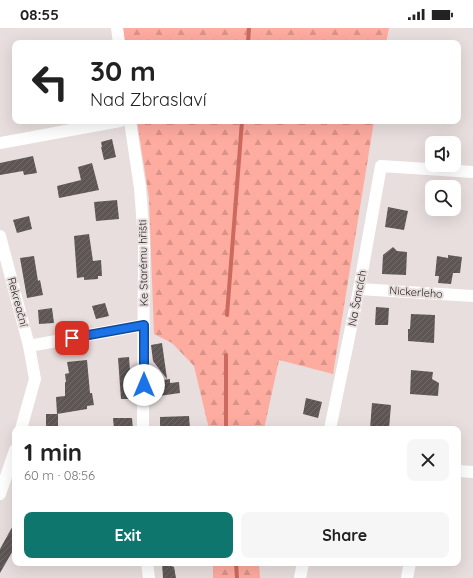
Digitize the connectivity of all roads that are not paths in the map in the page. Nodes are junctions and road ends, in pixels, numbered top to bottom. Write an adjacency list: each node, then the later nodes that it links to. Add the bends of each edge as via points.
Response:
1 (117, 28): 2 (street)
2 (119, 40)
3 (104, 124): 5 (street)
4 (130, 124): 10 (street, Ke Starému hřišti, via 140,188 143,232)
5 (0, 143)
6 (473, 172): 8 (street, Na Šancích, via 381,166)
7 (0, 236): 11 (street, Rekreační)
8 (359, 289): 9 (street, Nickerleho); 14 (street, Na Šancích)
9 (473, 296)
10 (144, 325): 11 (street); 13 (street, Ke Starému hřišti)
11 (30, 346): 12 (street, Rekreační, via 36,379)
12 (22, 426)
13 (143, 426)
14 (331, 426)
15 (12, 459): 18 (street)
16 (461, 471): 17 (street)
17 (473, 472)
18 (0, 494)
19 (147, 566): 22 (street)
20 (302, 566): 23 (street)
21 (409, 566): 24 (street)
22 (149, 578)
23 (300, 578)
24 (407, 578)

